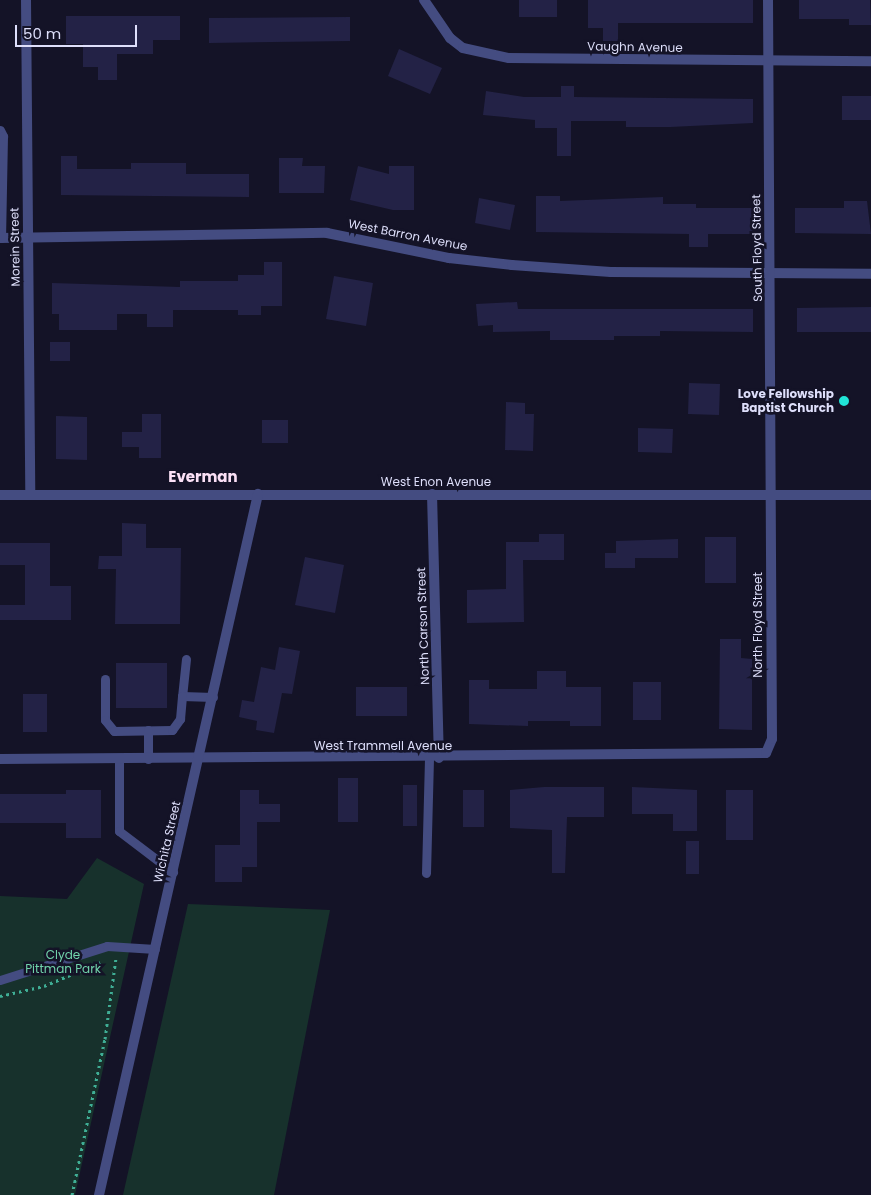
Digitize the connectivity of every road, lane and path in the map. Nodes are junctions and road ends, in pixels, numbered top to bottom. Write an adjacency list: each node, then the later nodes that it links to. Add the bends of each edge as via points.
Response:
1 (26, 0): 8 (street, Morein Street)
2 (424, 0): 4 (street, Vaughn Avenue, via 450,38 462,48 509,58)
3 (768, 0): 4 (street, South Floyd Street)
4 (767, 61): 5 (street, Vaughn Avenue); 10 (street, South Floyd Street)
5 (871, 61)
6 (0, 130): 7 (lane, via 3,136)
7 (0, 238): 8 (street, West Barron Avenue)
8 (27, 238): 10 (street, West Barron Avenue, via 327,233 449,258 512,265 610,272); 14 (street, Morein Street)
9 (871, 274): 10 (street, West Barron Avenue)
10 (770, 276): 16 (street, South Floyd Street)
11 (258, 494): 12 (street, West Enon Avenue); 14 (street, West Enon Avenue); 20 (street, Wichita Street)
12 (432, 494): 16 (street, West Enon Avenue); 23 (street, North Carson Street)
13 (0, 495): 14 (street, West Enon Avenue)
14 (30, 495)
15 (871, 495): 16 (street, West Enon Avenue)
16 (770, 496): 22 (street, North Floyd Street, via 772,739)
17 (186, 660): 19 (lane)
18 (105, 679): 21 (lane, via 105,720 114,731)
19 (182, 696): 20 (lane); 21 (lane, via 180,719 172,730)
20 (212, 697): 27 (street, Wichita Street)
21 (148, 730): 25 (lane)
22 (766, 753): 23 (street, West Trammell Avenue)
23 (434, 758): 27 (street, West Trammell Avenue); 29 (lane)
24 (118, 759): 25 (street, West Trammell Avenue); 26 (street, West Trammell Avenue); 28 (lane, via 119,831)
25 (148, 759): 27 (street, West Trammell Avenue)
26 (0, 760)
27 (199, 760): 28 (street, Wichita Street)
28 (173, 872): 30 (street, Wichita Street)
29 (426, 873)
30 (156, 949): 31 (lane, via 106,946); 34 (street, Wichita Street)
31 (0, 980)
32 (0, 996): 33 (path, via 44,986 117,956 105,1039)
33 (72, 1195)
34 (99, 1195)

